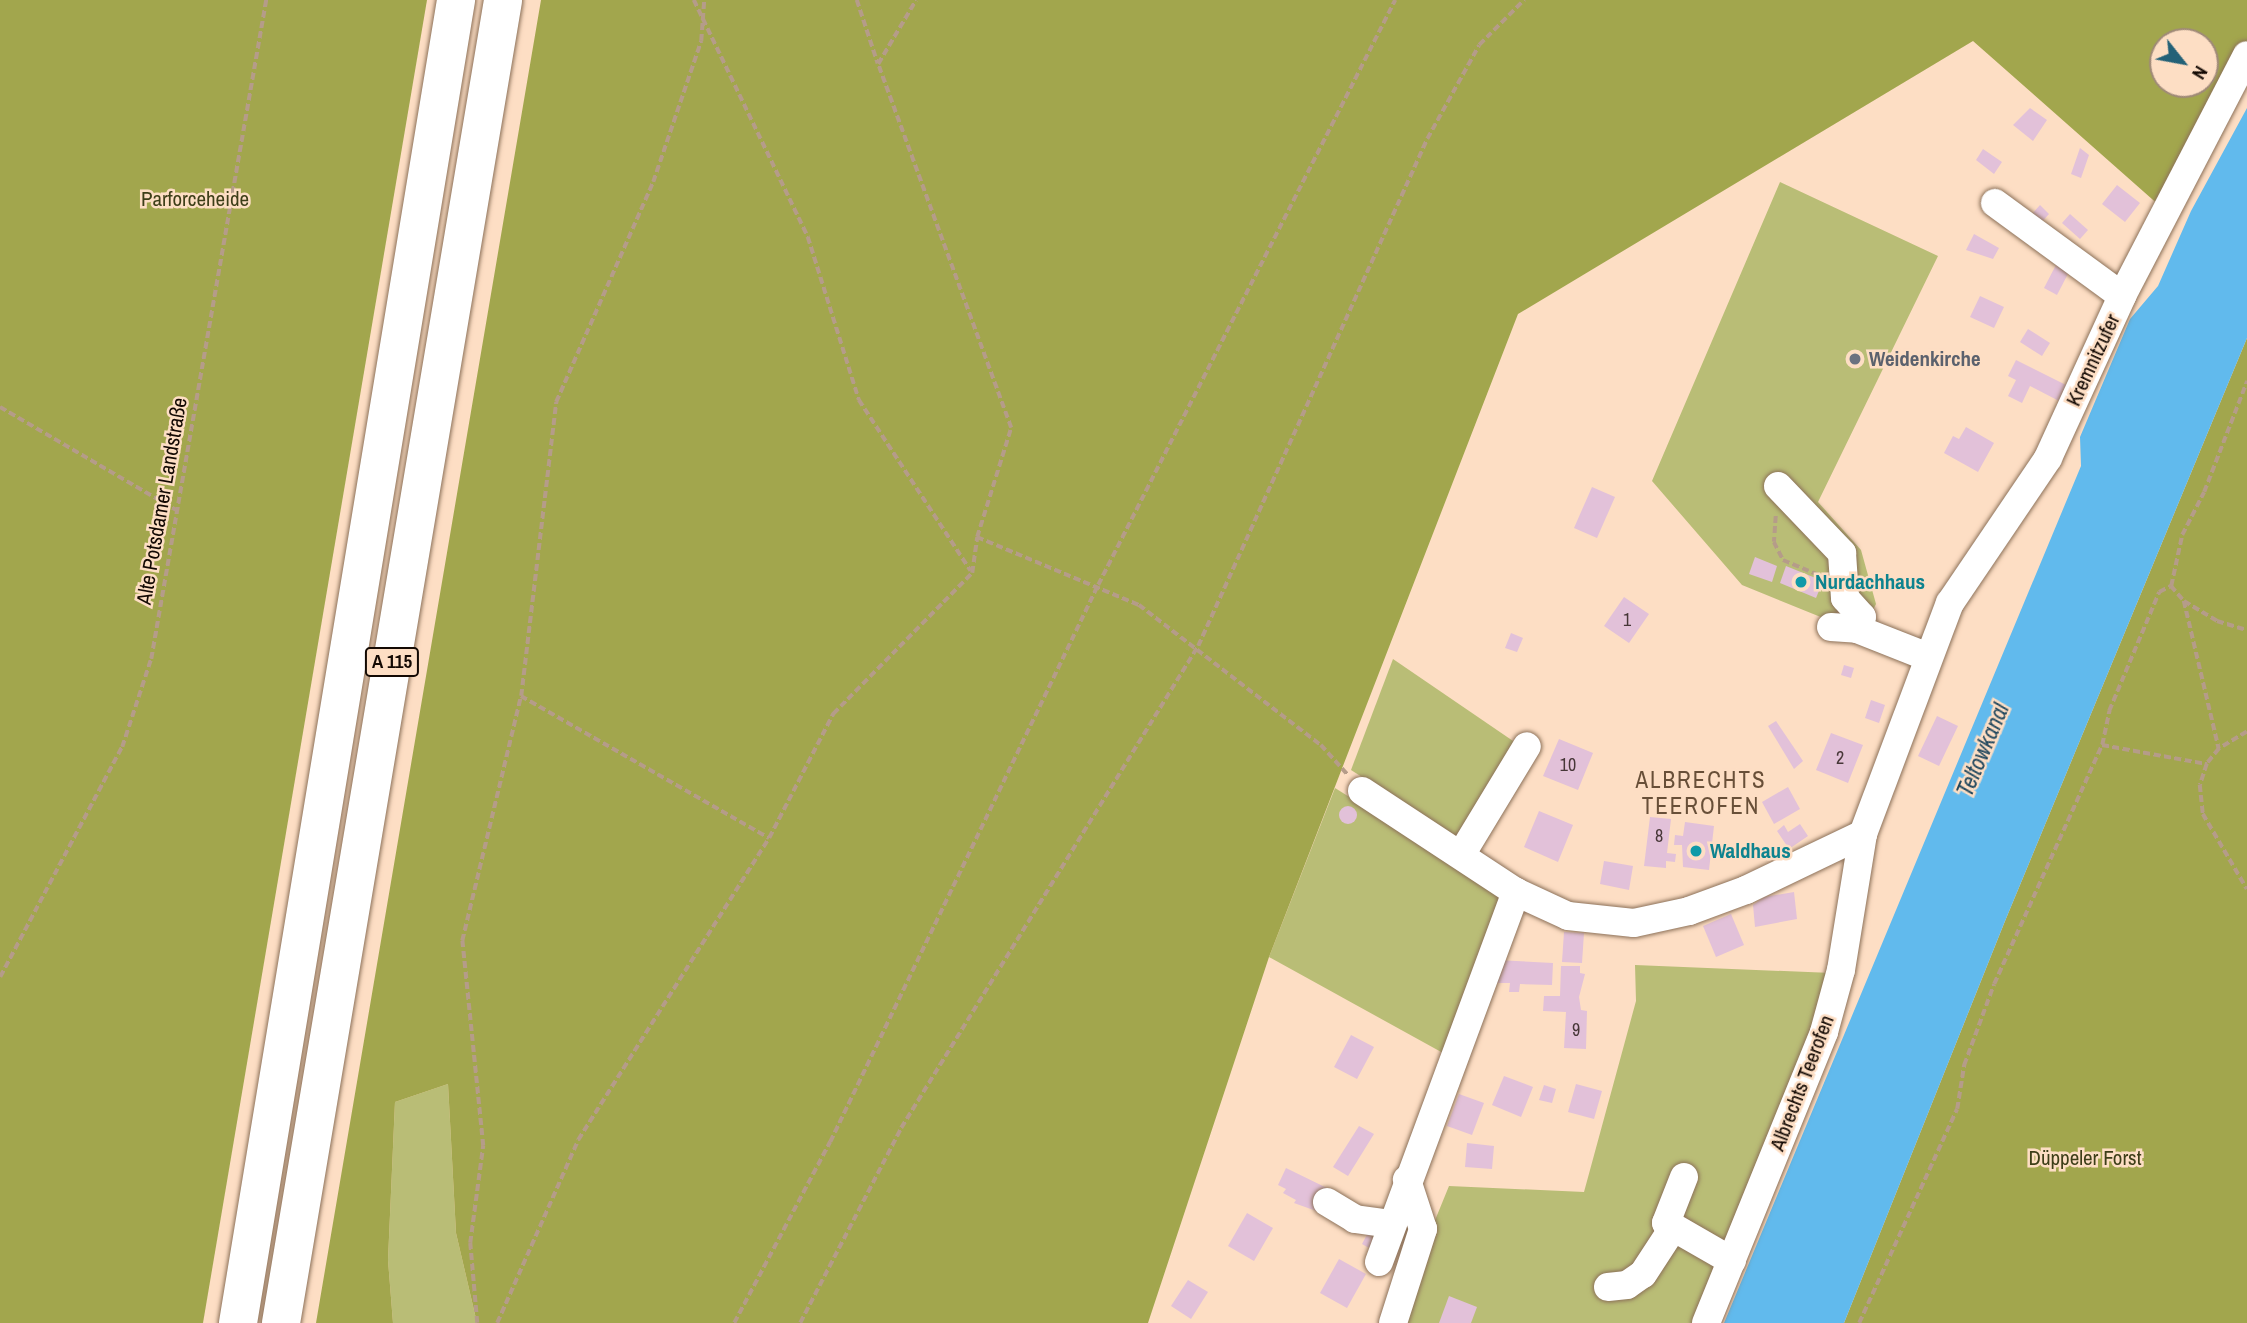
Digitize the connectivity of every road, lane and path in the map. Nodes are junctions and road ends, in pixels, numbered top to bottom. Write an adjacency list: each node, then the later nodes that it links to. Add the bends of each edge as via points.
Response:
1 (266, 0): 18 (path, Alte Potsdamer Landstraße)
2 (456, 0): 49 (highway, A 115)
3 (503, 0): 50 (highway, A 115)
4 (694, 0): 10 (path)
5 (704, 0): 10 (path)
6 (857, 0): 12 (path)
7 (916, 0): 12 (path)
8 (1395, 0): 21 (path)
9 (1524, 0): 26 (path, via 1479,44 1427,139)
10 (702, 21): 20 (path, via 808,237 859,400); 28 (path, via 701,41 653,182 556,402)
11 (2247, 55): 14 (street, Kremnitzufer)
12 (878, 64): 19 (path, via 1011,428)
13 (1995, 203): 14 (street)
14 (2122, 296): 27 (street, Kremnitzufer, via 2048,458 1950,603)
15 (2247, 381): 22 (path, via 2204,492 2182,535)
16 (0, 407): 18 (path)
17 (1778, 486): 23 (street, via 1842,553); 23 (path, via 1774,542 1783,560 1829,580)
18 (177, 510): 40 (path, Alte Potsdamer Landstraße, via 151,659 122,747)
19 (977, 537): 20 (path); 21 (path)
20 (972, 573): 36 (path, via 833,714)
21 (1098, 585): 26 (path, via 1139,605); 53 (path, via 830,1142)
22 (2171, 586): 24 (path); 30 (path, via 2159,592 2109,710)
23 (1845, 598): 27 (street, via 1862,617 1844,628)
24 (2184, 601): 25 (path, via 2217,621); 32 (path)
25 (2247, 630)
26 (1198, 646): 34 (path, via 1321,745); 54 (path, via 901,1128)
27 (1928, 657): 35 (street, Albrechts Teerofen)
28 (521, 696): 36 (path); 51 (path, via 462,941 482,1146 470,1243)
29 (2247, 732): 32 (path)
30 (2102, 745): 33 (path); 57 (path, via 1994,985 1964,1065 1957,1109)
31 (1527, 746): 37 (street)
32 (2219, 749): 33 (path)
33 (2207, 764): 38 (path, via 2200,785 2203,814)
34 (1362, 791): 37 (street)
35 (1863, 834): 39 (street, via 1746,890 1689,912 1634,923 1569,916); 46 (street, Albrechts Teerofen, via 1841,970 1824,1032)
36 (769, 838): 52 (path, via 578,1140)
37 (1461, 855): 39 (street)
38 (2247, 889)
39 (1510, 892): 42 (street)
40 (0, 978)
41 (1684, 1177): 45 (street, via 1666,1223)
42 (1407, 1180): 44 (street); 55 (street, via 1423,1229)
43 (1327, 1202): 44 (street, via 1355,1219)
44 (1392, 1224): 47 (street)
45 (1673, 1228): 46 (street); 48 (street, via 1643,1274 1627,1285)
46 (1732, 1261): 56 (street, Albrechts Teerofen)
47 (1379, 1262)
48 (1608, 1287)
49 (238, 1323)
50 (281, 1323)
51 (477, 1323)
52 (497, 1323)
53 (734, 1323)
54 (800, 1323)
55 (1393, 1323)
56 (1706, 1323)
57 (1858, 1323)

